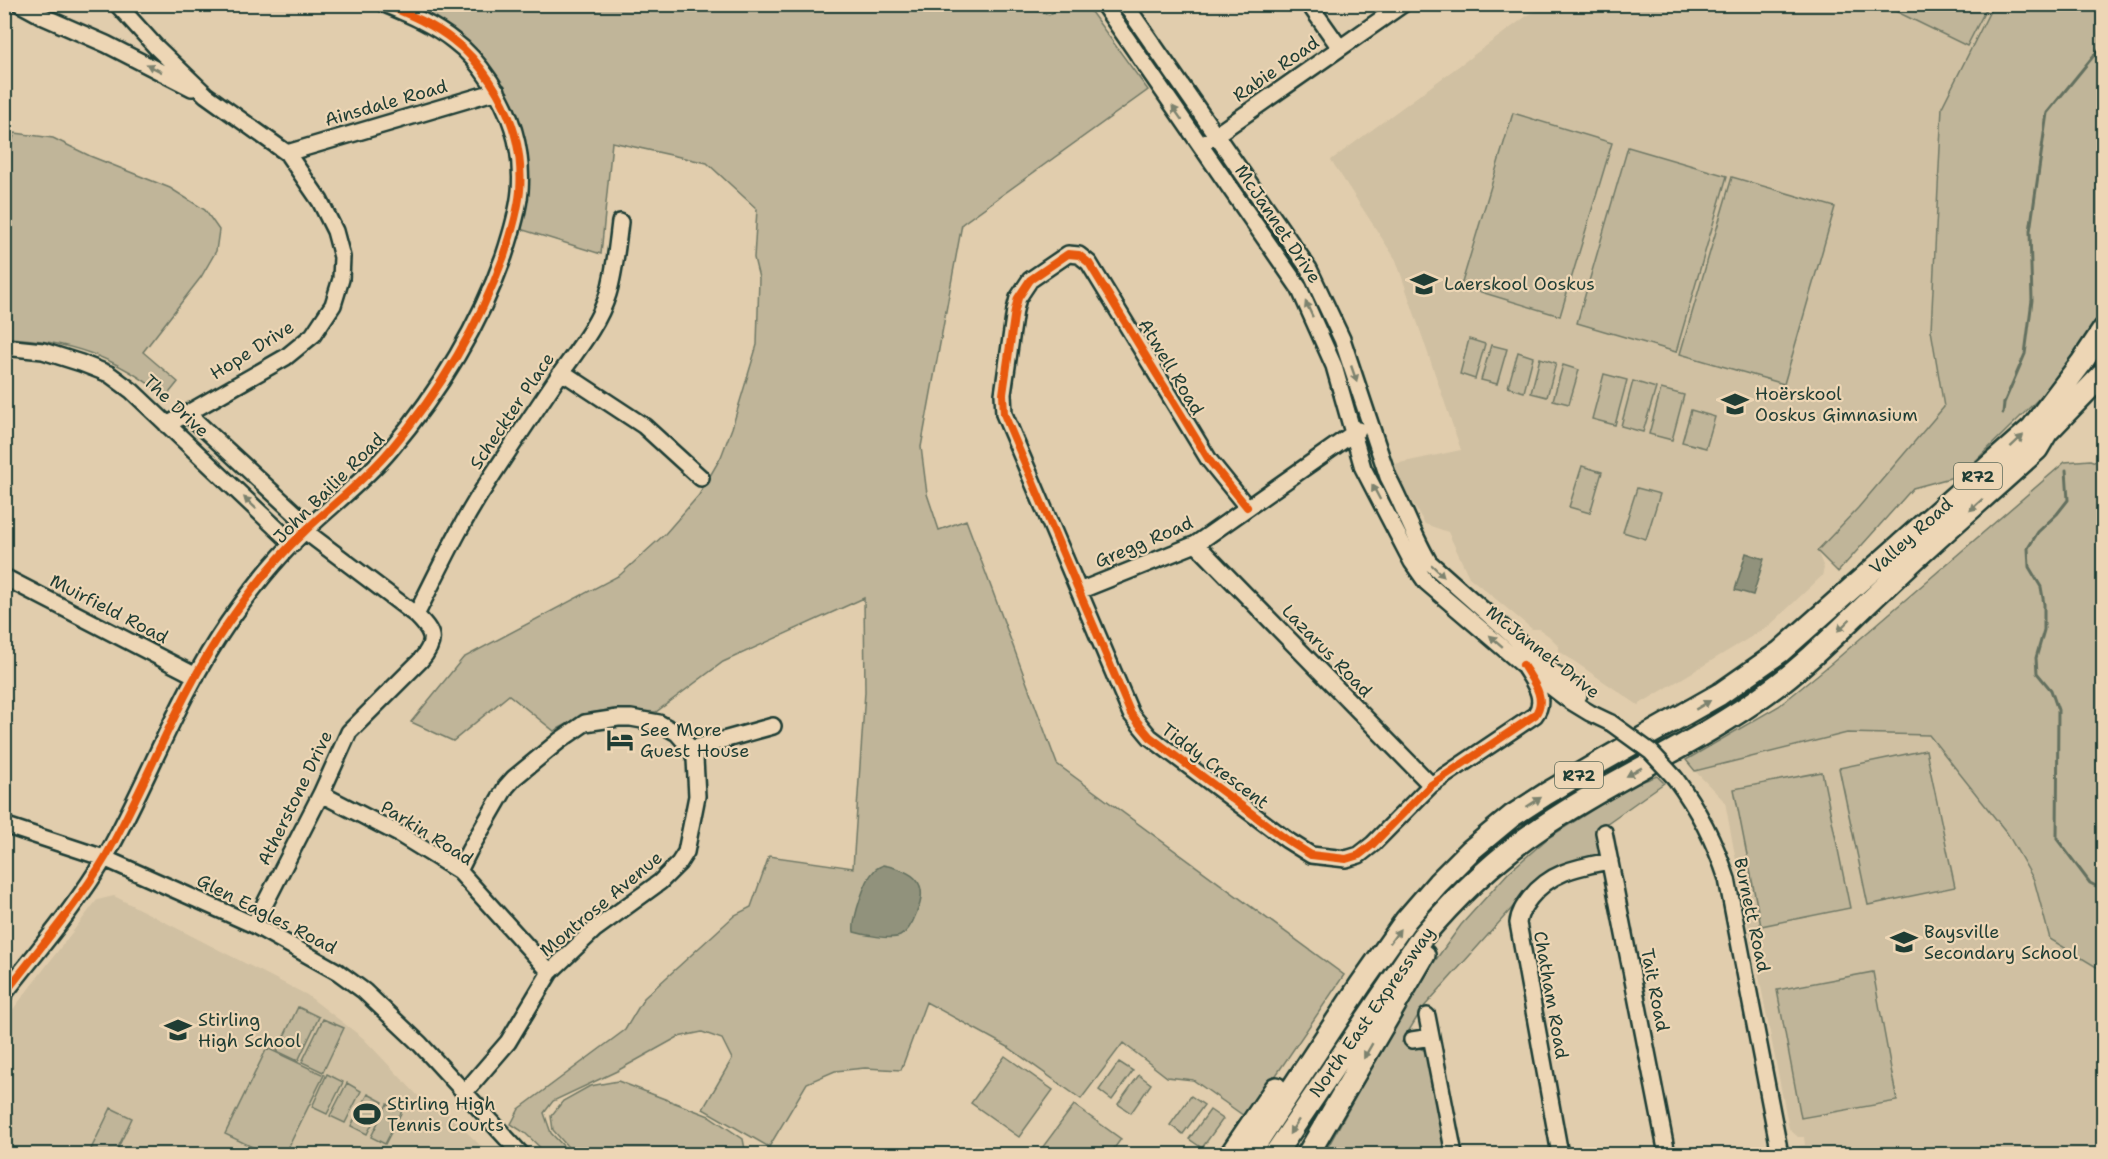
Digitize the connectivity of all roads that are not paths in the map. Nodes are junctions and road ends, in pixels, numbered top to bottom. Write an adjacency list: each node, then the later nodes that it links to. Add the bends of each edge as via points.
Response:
1 (21, 4): 10 (street, Hope Drive, one-way to 1)
2 (117, 4): 10 (street, Hope Drive)
3 (384, 4): 9 (street, John Bailie Road, via 453,39 470,54)
4 (1103, 4): 12 (street, McJannet Drive, one-way to 4)
5 (1125, 4): 11 (street, McJannet Drive)
6 (1309, 4): 8 (street)
7 (1403, 4): 8 (street, Rabie Road)
8 (1340, 48): 11 (street, Rabie Road)
9 (497, 90): 13 (street, Ainsdale Road); 28 (street, John Bailie Road, via 518,144 520,191 512,229 491,288 454,362 413,422 374,469)
10 (206, 95): 13 (street, Hope Drive)
11 (1216, 134): 12 (street, Rabie Road); 22 (street, McJannet Drive, one-way to 22, via 1309,269 1342,339)
12 (1201, 146): 24 (street, McJannet Drive, one-way to 12, via 1334,366 1299,288)
13 (287, 153): 21 (street, Hope Drive, via 335,231 342,257 341,279 333,305 313,335 286,357)
14 (620, 222): 18 (street, Scheckter Place, via 608,295 591,330)
15 (1063, 256): 27 (street, Atwell Road, via 1079,255 1089,262 1209,460); 34 (street, Tiddy Crescent, via 1030,280 1018,298 1002,405)
16 (2103, 329): 35 (highway, Valley Road / R72, one-way to 16, via 2031,428)
17 (4, 347): 23 (street, The Drive, via 43,351 109,374)
18 (562, 372): 26 (street, via 644,426); 36 (street, Scheckter Place, via 486,484)
19 (2103, 373): 25 (highway, Valley Road / R72)
20 (2103, 394): 25 (highway, via 2055,438)
21 (187, 413): 23 (street, Hope Drive); 28 (street, The Drive)
22 (1370, 421): 24 (street, Gregg Road); 31 (street, McJannet Drive, via 1388,477 1400,498)
23 (167, 425): 29 (street, The Drive, one-way to 23)
24 (1352, 434): 27 (street, Gregg Road); 31 (street, McJannet Drive, one-way to 24, via 1363,468)
25 (2037, 449): 33 (highway, Valley Road / R72, one-way to 33)
26 (701, 478)
27 (1247, 507): 30 (street, Gregg Road)
28 (307, 529): 29 (street, John Bailie Road); 36 (street, The Drive)
29 (293, 544): 39 (street, John Bailie Road, via 253,587)
30 (1196, 544): 34 (street, Gregg Road); 44 (street, Lazarus Road)
31 (1412, 546): 37 (street, McJannet Drive, one-way to 37); 38 (street, McJannet Drive, one-way to 31, via 1426,582)
32 (4, 577): 39 (street, Muirfield Road)
33 (1887, 585): 51 (highway, North East Expressway / R72, one-way to 51, via 1769,692 1543,826)
34 (1079, 591): 44 (street, Tiddy Crescent, via 1131,714 1150,737 1311,855 1346,859 1359,855)
35 (1832, 606): 54 (highway, North East Expressway / R72, one-way to 35, via 1406,920 1438,883 1512,816 1720,694 1780,651)
36 (416, 615): 45 (street, Atherstone Drive, via 429,628 429,651 355,724)
37 (1536, 657): 40 (street, via 1536,666); 41 (street, McJannet Drive)
38 (1523, 665): 40 (street, McJannet Drive); 44 (street, Tiddy Crescent, via 1539,692 1540,709)
39 (196, 676): 48 (street, John Bailie Road)
40 (1551, 686): 41 (street, McJannet Drive, via 1579,707)
41 (1611, 723): 68 (street, Burnett Road, bridge, via 1651,752 1675,778 1719,856 1727,879)
42 (773, 726): 43 (street)
43 (692, 749): 50 (street, via 677,733 659,723 631,717 585,723 506,787); 53 (street, Montrose Avenue, via 697,796 686,852 679,863 660,882 594,930)
44 (1431, 784)
45 (321, 794): 50 (street, Parkin Road, via 399,834); 52 (street, Atherstone Drive)
46 (4, 825): 48 (street, Glen Eagles Road)
47 (1604, 832): 49 (street, Tait Road)
48 (104, 858): 52 (street, Glen Eagles Road); 55 (street, John Bailie Road, via 77,900)
49 (1610, 861): 66 (street, Chatham Road, via 1557,874 1532,895 1519,917); 67 (street, Tait Road)
50 (459, 871): 53 (street, Parkin Road)
51 (1463, 893): 63 (highway, North East Expressway / R72, one-way to 63, via 1411,951); 64 (highway, one-way to 64)
52 (254, 925): 59 (street, Glen Eagles Road, via 364,991)
53 (550, 972): 59 (street, Montrose Avenue, via 508,1042)
54 (1361, 984): 61 (highway, via 1341,997); 62 (highway, North East Expressway / R72)
55 (4, 994)
56 (1427, 1016): 57 (street)
57 (1431, 1037): 58 (street); 65 (street)
58 (1412, 1040)
59 (464, 1093): 60 (street, Glen Eagles Road)
60 (521, 1155)
61 (1231, 1155)
62 (1249, 1155)
63 (1275, 1155)
64 (1308, 1155)
65 (1454, 1155)
66 (1560, 1155)
67 (1667, 1155)
68 (1780, 1155)

